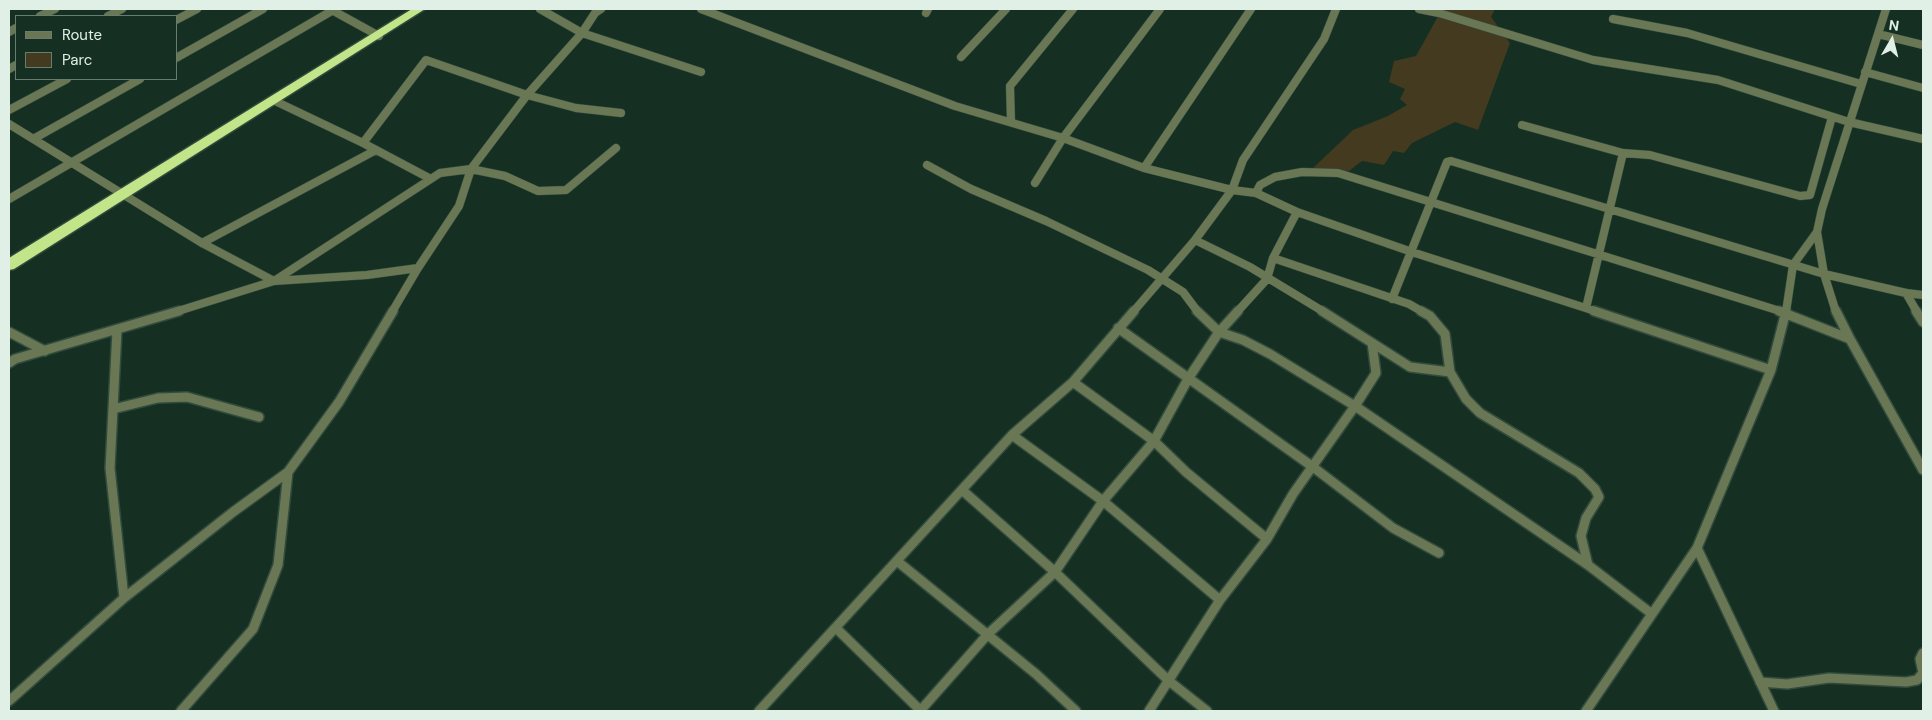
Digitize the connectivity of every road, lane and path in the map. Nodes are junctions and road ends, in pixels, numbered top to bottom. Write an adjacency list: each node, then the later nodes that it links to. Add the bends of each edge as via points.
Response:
1 (55, 9): 17 (street)
2 (122, 9): 18 (street)
3 (197, 9): 19 (street)
4 (263, 9): 25 (street)
5 (333, 9): 23 (street); 49 (street)
6 (419, 9): 23 (highway)
7 (540, 9): 21 (street)
8 (601, 9): 21 (street)
9 (701, 9): 38 (street, via 955,106)
10 (1006, 9): 26 (street)
11 (1073, 9): 38 (street, via 1010,86)
12 (1160, 9): 43 (street)
13 (1251, 9): 51 (street)
14 (1336, 9): 55 (street, via 1324,39 1242,160)
15 (1420, 9): 37 (street, via 1593,60 1718,80)
16 (1886, 9): 22 (street)
17 (42, 15)
18 (110, 15)
19 (178, 19)
20 (1613, 19): 31 (street, via 1687,33)
21 (582, 33): 27 (street); 33 (street)
22 (1878, 34): 24 (street); 28 (street)
23 (378, 36): 34 (highway)
24 (1923, 45)
25 (178, 57)
26 (961, 57)
27 (700, 72)
28 (1865, 72): 31 (street); 32 (street)
29 (65, 80): 35 (street)
30 (138, 80): 42 (street)
31 (1862, 84): 39 (street)
32 (1923, 88)
33 (527, 95): 36 (street, via 576,108); 45 (street, via 426,60); 52 (street)
34 (275, 101): 45 (street); 57 (highway)
35 (9, 110)
36 (621, 113)
37 (1832, 117): 39 (street); 48 (street, via 1810,195 1800,196 1650,155)
38 (1011, 122): 43 (street)
39 (1849, 122): 44 (street); 62 (street)
40 (9, 124): 42 (street)
41 (1522, 125): 48 (street)
42 (35, 138): 49 (street)
43 (1063, 138): 51 (street); 54 (street)
44 (1923, 139)
45 (363, 143): 47 (street)
46 (616, 148): 52 (street, via 566,190 538,191 505,176)
47 (376, 150): 53 (street); 64 (street)
48 (1623, 153): 60 (street)
49 (72, 162): 57 (street); 58 (street)
50 (927, 165): 72 (street, via 1148,270)
51 (1144, 168): 55 (street)
52 (471, 169): 53 (street, via 450,170); 70 (street, via 459,206)
53 (429, 178): 74 (street)
54 (1035, 183)
55 (1232, 190): 56 (street); 63 (street)
56 (1256, 193): 59 (street, via 1260,185 1275,177 1320,172 1338,173); 61 (street)
57 (121, 195): 64 (street); 68 (highway)
58 (9, 199)
59 (1430, 202): 60 (street, via 1447,162 1451,160); 65 (street); 66 (street)
60 (1611, 209): 66 (street); 69 (street)
61 (1297, 212): 65 (street); 67 (street)
62 (1817, 232): 69 (street); 71 (street)
63 (1195, 240): 72 (street); 73 (street, via 1234,258)
64 (202, 243): 74 (street)
65 (1412, 252): 77 (street); 78 (street)
66 (1599, 256): 78 (street); 79 (street)
67 (1273, 258): 73 (street); 77 (street)
68 (9, 265)
69 (1793, 265): 71 (street); 79 (street)
70 (418, 268): 74 (street); 100 (street, via 339,402)
71 (1824, 274): 75 (street); 85 (street, via 1836,312)
72 (1160, 279): 81 (street); 84 (street, via 1183,292)
73 (1266, 279): 84 (street); 86 (street)
74 (274, 281): 82 (street)
75 (1906, 293): 76 (street); 80 (street)
76 (1923, 295)
77 (1392, 299): 90 (street, via 1430,316 1445,334)
78 (1586, 308): 89 (street)
79 (1786, 313): 85 (street); 89 (street)
80 (1923, 322)
81 (1118, 328): 91 (street); 92 (street)
82 (117, 330): 87 (street); 94 (street)
83 (9, 332): 87 (street)
84 (1219, 332): 91 (street); 93 (street, via 1270,354)
85 (1850, 339): 99 (street)
86 (1372, 343): 90 (street, via 1410,367); 93 (street, via 1376,373)
87 (45, 351): 88 (street)
88 (9, 363)
89 (1771, 370): 104 (street)
90 (1450, 372): 107 (street, via 1480,413 1579,473 1595,489 1599,497 1586,518 1581,536)
91 (1188, 380): 97 (street); 98 (street)
92 (1073, 382): 96 (street); 97 (street)
93 (1355, 406): 98 (street); 107 (street)
94 (113, 409): 95 (street, via 158,398 187,397); 109 (street, via 110,468)
95 (259, 417)
96 (1012, 435): 101 (street); 102 (street)
97 (1154, 440): 102 (street); 103 (street, via 1186,472)
98 (1313, 467): 103 (street); 105 (street, via 1393,528)
99 (1923, 470)
100 (288, 472): 109 (street); 119 (street, via 278,565 253,629)
101 (962, 490): 106 (street); 108 (street)
102 (1103, 501): 108 (street); 110 (street)
103 (1267, 538): 110 (street)
104 (1696, 548): 111 (street); 116 (street)
105 (1439, 552)
106 (897, 560): 112 (street); 113 (street)
107 (1588, 565): 111 (street)
108 (1055, 572): 113 (street); 115 (street)
109 (124, 598): 117 (street)
110 (1220, 600): 115 (street)
111 (1652, 614): 124 (street)
112 (836, 628): 118 (street); 120 (street)
113 (988, 634): 120 (street); 121 (street)
114 (1923, 653): 116 (street, via 1920,659 1923,673 1917,680 1906,682 1829,678 1787,684)
115 (1169, 681): 122 (street); 123 (street)
116 (1760, 682): 125 (street)
117 (9, 701)
118 (767, 709)
119 (181, 711)
120 (920, 711)
121 (1076, 711)
122 (1149, 711)
123 (1207, 711)
124 (1586, 711)
125 (1774, 711)

